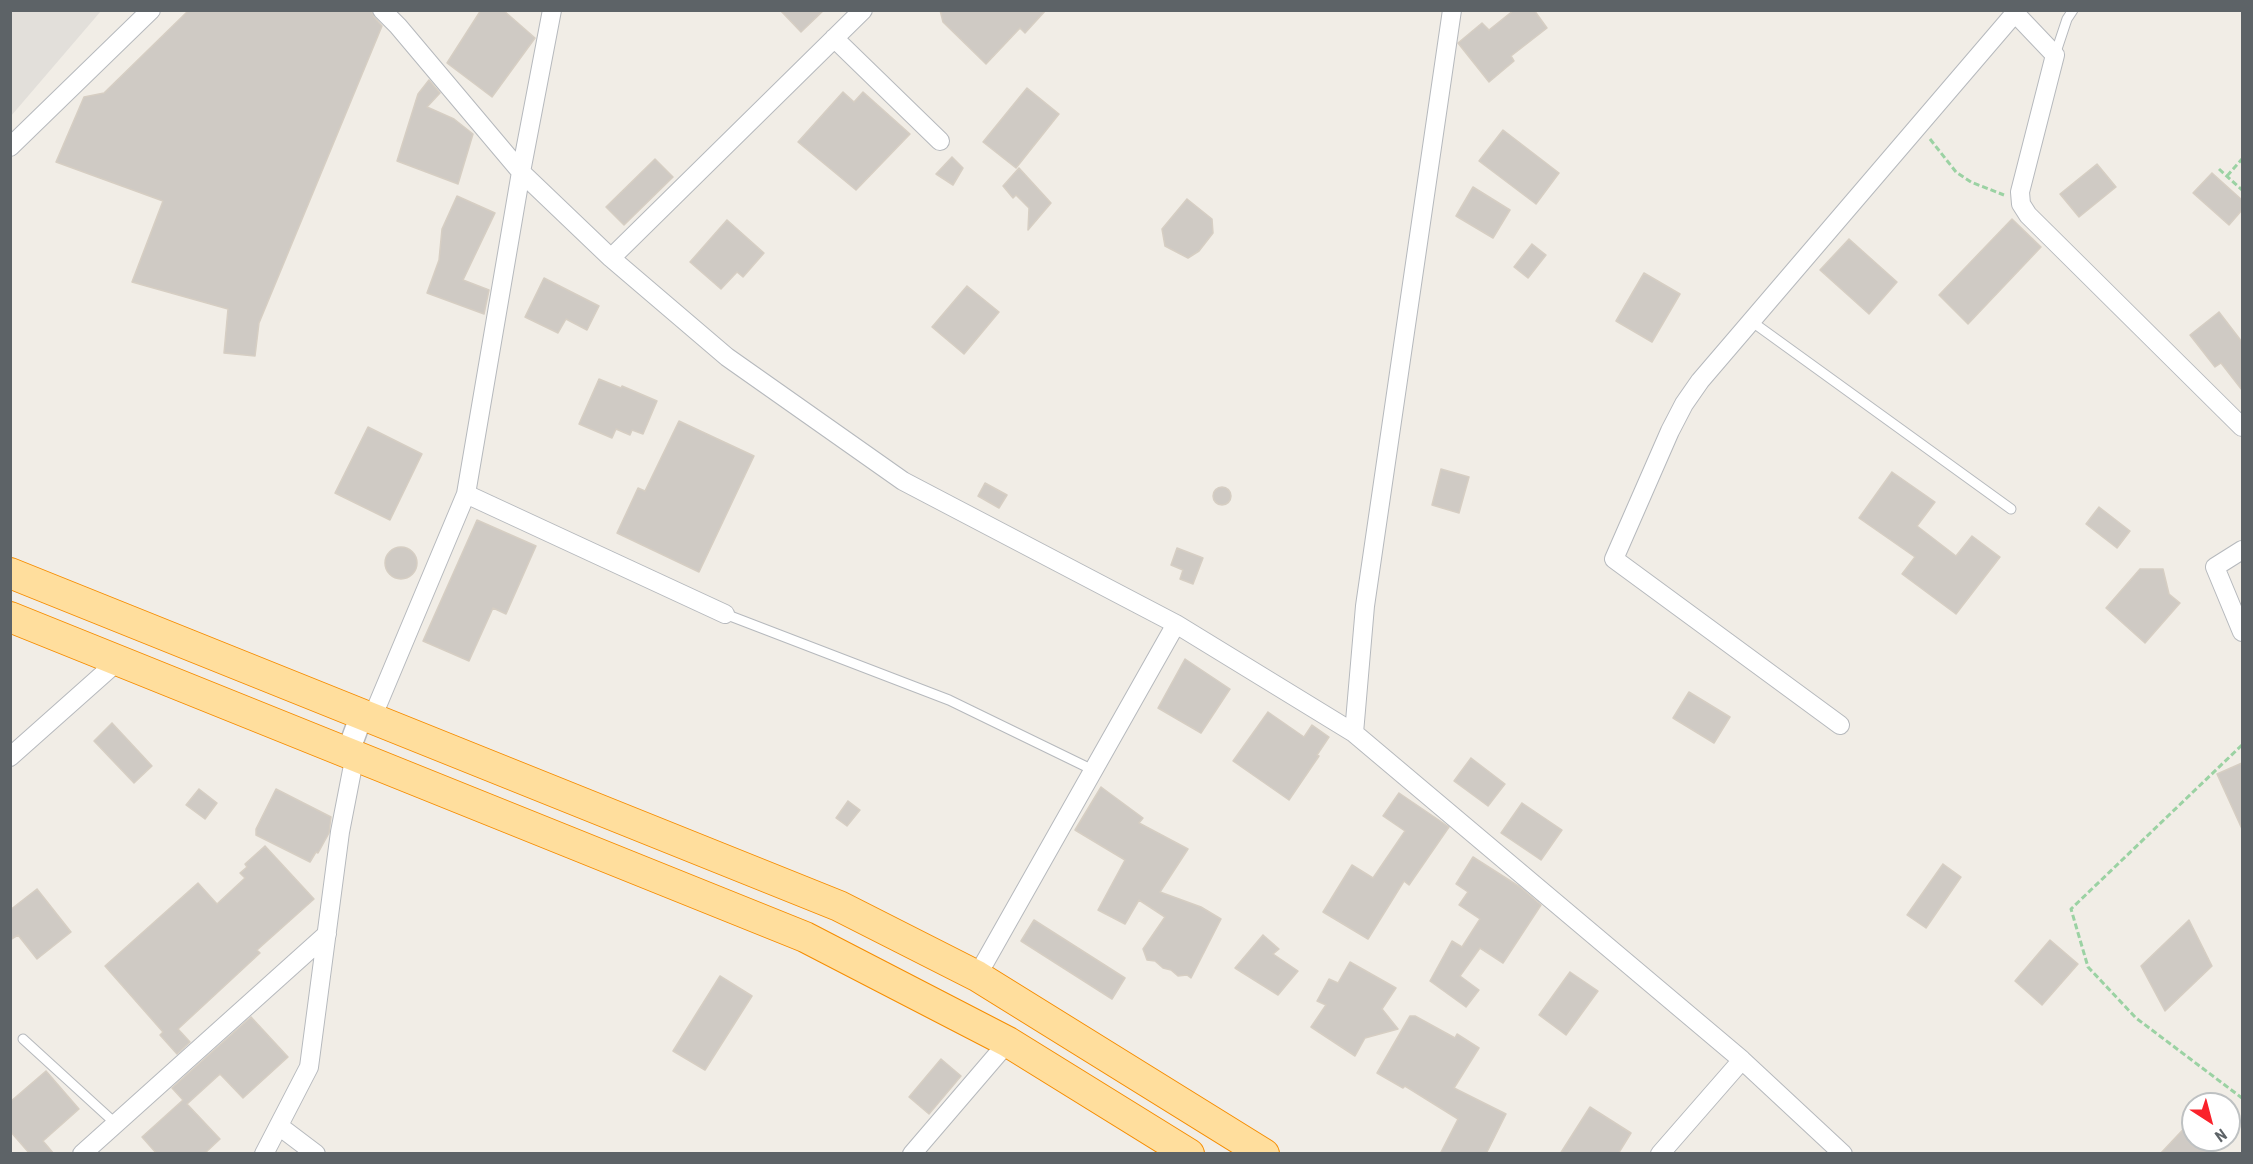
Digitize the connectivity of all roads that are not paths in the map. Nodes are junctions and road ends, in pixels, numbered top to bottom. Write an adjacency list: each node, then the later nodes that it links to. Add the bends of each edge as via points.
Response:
1 (151, 10): 11 (street)
2 (382, 10): 12 (street)
3 (552, 10): 12 (street)
4 (863, 10): 8 (street)
5 (2073, 10): 9 (lane)
6 (1452, 11): 27 (street, via 1365,606)
7 (2014, 12): 9 (street); 14 (street)
8 (834, 38): 10 (street); 13 (street)
9 (2055, 55): 15 (street, via 2020,192 2021,204)
10 (940, 141)
11 (10, 147)
12 (521, 172): 13 (street); 16 (street)
13 (611, 258): 22 (street, via 727,357 903,481)
14 (1751, 321): 17 (lane); 26 (street, via 1684,404 1614,559)
15 (2242, 427)
16 (466, 494): 20 (street); 25 (street)
17 (2011, 509)
18 (2242, 550): 23 (street, via 2215,567)
19 (10, 573): 25 (highway)
20 (725, 614): 30 (lane, via 949,700)
21 (10, 617): 24 (highway)
22 (1176, 624): 27 (street); 30 (street)
23 (2242, 632)
24 (118, 661): 28 (highway); 29 (street)
25 (367, 716): 28 (street); 32 (highway, via 839,906)
26 (1840, 725)
27 (1354, 733): 35 (street)
28 (352, 753): 31 (street); 34 (highway, via 805,938)
29 (10, 757)
30 (1093, 770): 32 (street)
31 (327, 934): 36 (street); 37 (street, via 309,1067)
32 (977, 976): 43 (highway)
33 (23, 1039): 36 (lane)
34 (1008, 1042): 41 (street); 42 (highway)
35 (1742, 1060): 44 (street); 45 (street)
36 (115, 1124): 38 (street)
37 (279, 1126): 39 (street); 40 (street)
38 (82, 1154)
39 (264, 1154)
40 (316, 1154)
41 (912, 1154)
42 (1189, 1154)
43 (1264, 1154)
44 (1660, 1154)
45 (1844, 1154)

